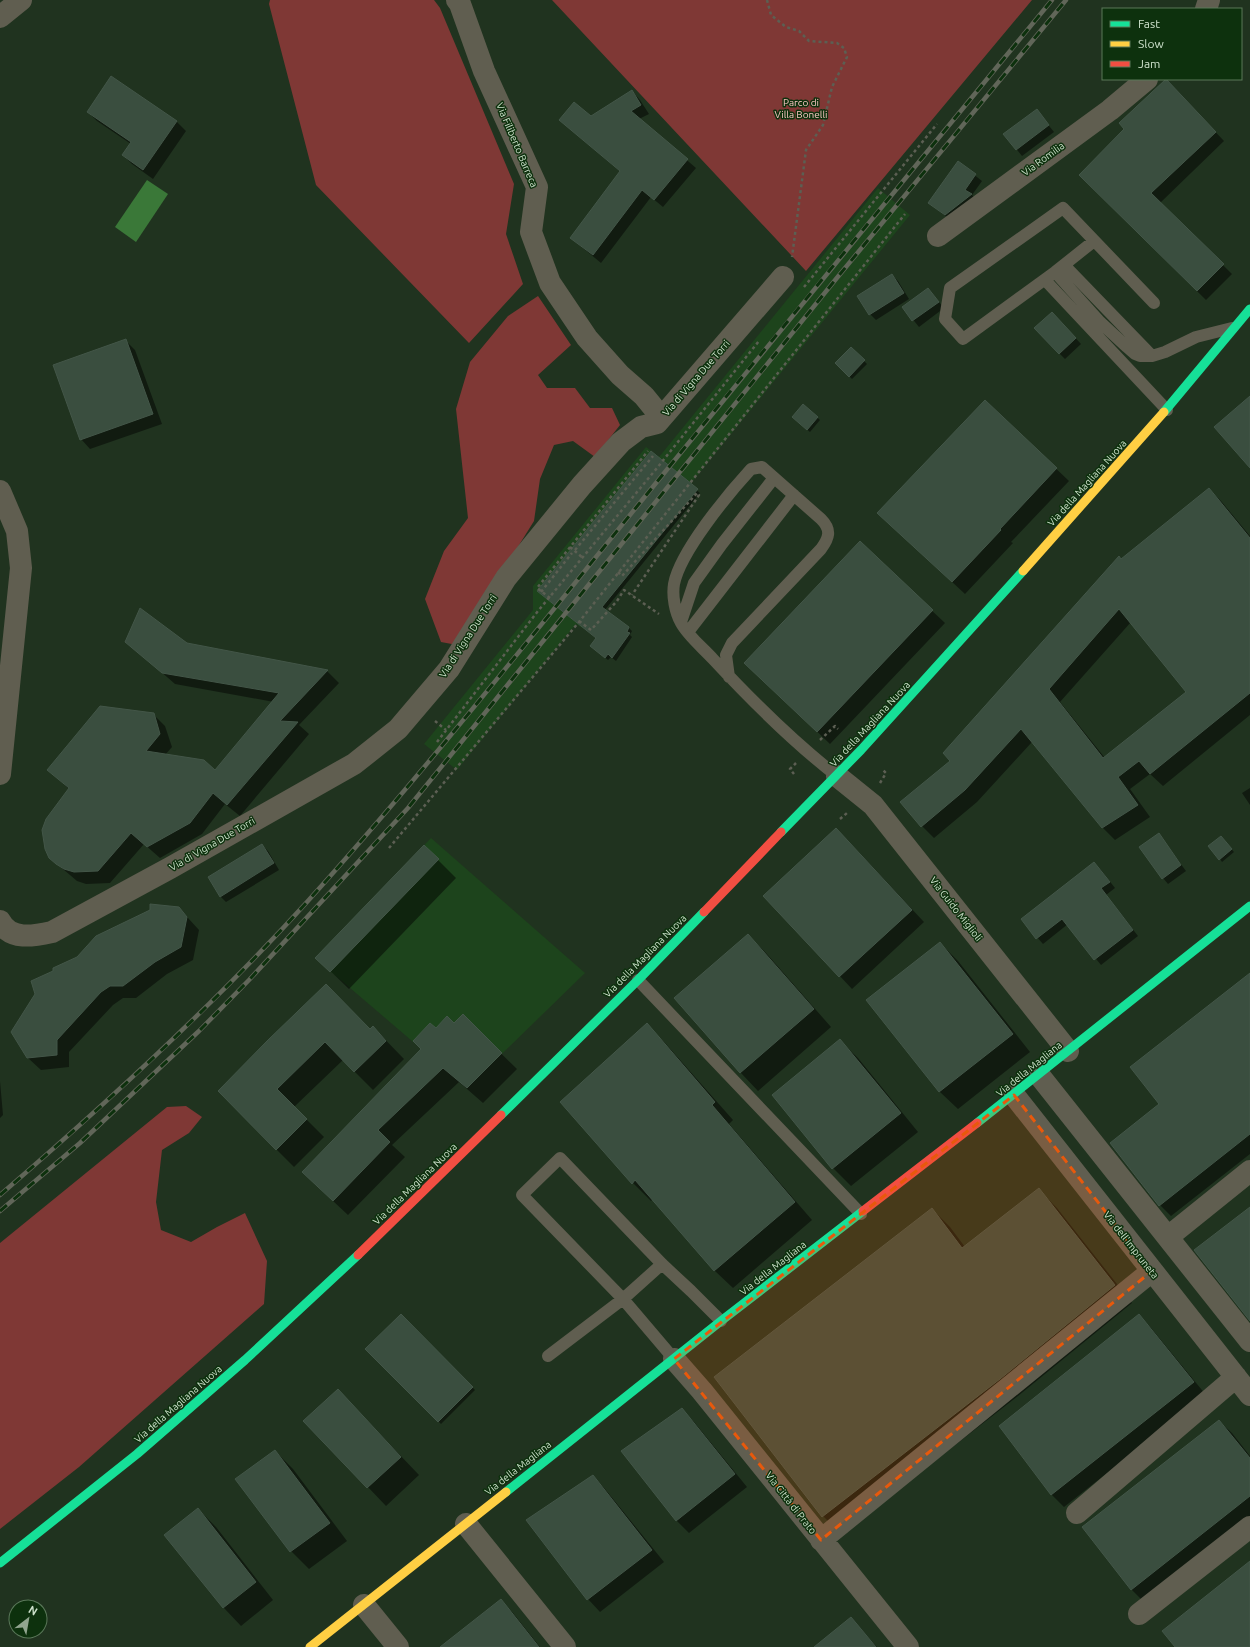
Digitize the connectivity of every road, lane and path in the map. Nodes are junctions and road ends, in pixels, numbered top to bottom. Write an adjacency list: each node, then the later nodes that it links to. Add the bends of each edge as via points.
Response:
1 (21, 0): 4 (street)
2 (457, 0): 19 (street, Via Filiberto Barreca, via 484,71 537,187 531,232 550,283 587,338 657,412)
3 (767, 0): 11 (path, via 771,15 786,27 799,31 809,41 837,43 844,48 847,57 832,87 823,125 806,150 793,254)
4 (0, 16)
5 (1146, 80): 8 (street, Via Romilia, via 1110,110)
6 (937, 124): 13 (path)
7 (905, 214): 28 (path)
8 (938, 236)
9 (1094, 241): 10 (lane); 12 (lane, via 1063,208 950,288 945,319 963,339); 14 (lane)
10 (1059, 269): 12 (lane); 16 (lane, via 1100,322 1135,354 1152,356 1196,337)
11 (783, 277): 19 (street, Via di Vigna Due Torri)
12 (1045, 280): 18 (lane)
13 (801, 290)
14 (1154, 303)
15 (1250, 309): 16 (main road, Via della Magliana Nuova)
16 (1236, 327): 18 (main road, Via della Magliana Nuova)
17 (761, 339): 27 (path)
18 (1167, 410): 42 (main road, Via della Magliana Nuova, via 950,653)
19 (657, 423): 24 (path, via 650,448); 46 (street, Via di Vigna Due Torri, via 641,427 621,442 587,480 506,578 449,669 421,704 398,729 354,764 52,932 33,936 18,935 10,933)
20 (653, 456): 25 (path)
21 (774, 478): 23 (lane); 33 (lane, via 694,583); 33 (lane, via 762,467 751,469 717,509 684,558 673,596)
22 (0, 490): 40 (street, via 17,531 20,568)
23 (794, 495): 33 (lane); 34 (lane, via 826,524 828,538 821,549 732,643 726,655)
24 (570, 547): 25 (path); 29 (path, via 537,588)
25 (575, 550): 27 (path)
26 (572, 553): 29 (path)
27 (583, 558): 31 (path)
28 (618, 572): 30 (path, via 622,576 697,493 699,495); 32 (path)
29 (541, 592): 31 (path)
30 (632, 596): 32 (path, via 624,590 592,630); 33 (path)
31 (550, 598): 36 (path)
32 (579, 621): 44 (path)
33 (684, 627): 34 (lane)
34 (729, 677): 42 (lane, via 798,745)
35 (838, 729): 37 (path, via 835,726)
36 (438, 742)
37 (818, 742)
38 (797, 762): 41 (path, via 790,769)
39 (882, 769): 43 (path, via 886,773)
40 (0, 774)
41 (794, 774)
42 (836, 776): 47 (main road, Via della Magliana Nuova); 48 (street, Via Guido Miglioli, via 873,805)
43 (876, 787)
44 (389, 848)
45 (1250, 906): 48 (main road, Via della Magliana)
46 (0, 921)
47 (638, 980): 52 (lane); 67 (main road, Via della Magliana Nuova, via 355,1258 245,1360 137,1454)
48 (1068, 1051): 49 (main road, Via della Magliana)
49 (1039, 1075): 50 (main road, Via della Magliana); 53 (street)
50 (1014, 1095): 52 (main road, Via della Magliana); 55 (street, Via dell'Impruneta)
51 (1250, 1170): 53 (street)
52 (861, 1214): 57 (main road, Via della Magliana)
53 (1168, 1237): 58 (street)
54 (662, 1264): 56 (lane); 56 (lane, via 560,1158 522,1195); 57 (lane)
55 (1152, 1271): 61 (street, Via dell'Impruneta); 66 (street)
56 (623, 1299): 59 (lane); 60 (lane)
57 (721, 1321): 60 (main road, Via della Magliana)
58 (1250, 1341)
59 (548, 1356)
60 (674, 1359): 64 (main road, Via della Magliana); 66 (street, Via Città di Prato, via 702,1390)
61 (1236, 1377): 62 (street, Via dell'Impruneta); 63 (street)
62 (1250, 1395)
63 (1077, 1513)
64 (466, 1524): 68 (main road, Via della Magliana); 72 (street)
65 (1250, 1527): 69 (street)
66 (821, 1540): 73 (street, Via Città di Prato)
67 (0, 1563)
68 (364, 1605): 70 (main road, Via della Magliana); 71 (street)
69 (1139, 1614)
70 (310, 1647)
71 (398, 1647)
72 (565, 1647)
73 (908, 1647)

